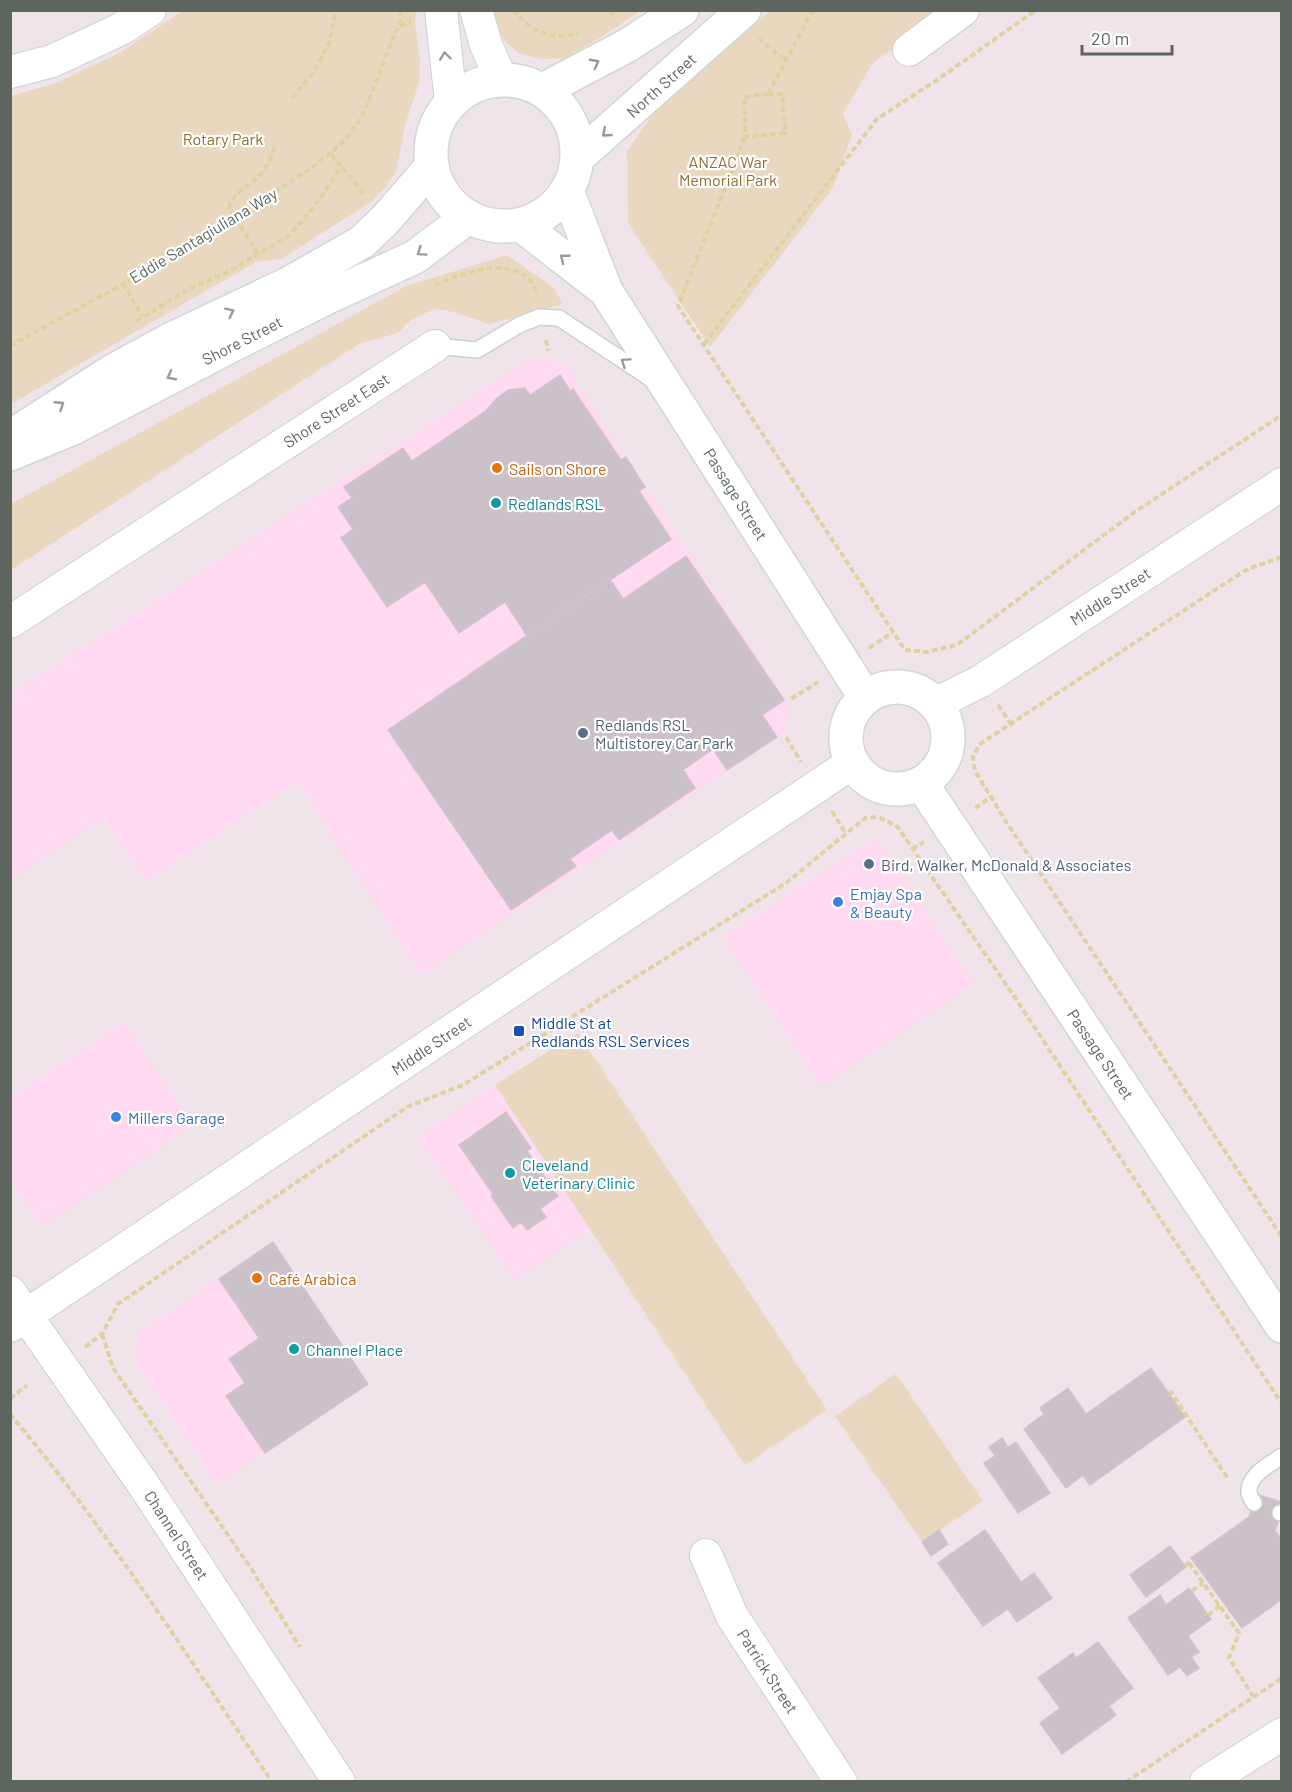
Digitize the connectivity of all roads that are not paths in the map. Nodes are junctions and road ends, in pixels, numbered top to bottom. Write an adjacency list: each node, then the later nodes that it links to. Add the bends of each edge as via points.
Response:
1 (150, 10): 8 (street, via 121,29 52,61)
2 (476, 10): 9 (street)
3 (682, 10): 10 (main road, one-way to 3, via 628,45)
4 (963, 10): 7 (street)
5 (441, 14): 11 (street, one-way to 5)
6 (750, 23): 12 (main road, North Street, one-way to 12)
7 (909, 50)
8 (10, 72)
9 (501, 79): 10 (main road, via 523,81); 11 (main road, via 465,90)
10 (543, 90): 12 (main road, via 570,119)
11 (451, 102): 13 (main road, via 437,121)
12 (577, 158): 14 (main road)
13 (431, 167): 15 (main road, via 438,187 451,205); 20 (main road, Shore Street, one-way to 13, via 111,372 288,284 362,242)
14 (567, 191): 16 (main road, via 554,206); 17 (main road, Passage Street)
15 (468, 217): 16 (main road, via 485,224); 21 (main road, Shore Street, one-way to 21, via 415,257 328,297 73,428)
16 (521, 225): 17 (main road, Passage Street, one-way to 16)
17 (606, 291): 19 (main road, Passage Street)
18 (435, 346): 19 (lane, Shore Street East, one-way to 18, via 559,318 539,317 477,350); 23 (street, Shore Street East)
19 (674, 395): 24 (main road, Passage Street)
20 (10, 437)
21 (10, 454)
22 (1281, 484): 25 (street, Middle Street, via 981,681)
23 (10, 622)
24 (865, 698): 25 (main road, via 886,688 909,688); 26 (main road, via 855,708 846,735)
25 (935, 704): 27 (main road, via 944,717 947,747 933,774)
26 (852, 763): 27 (main road, via 862,775 890,788); 28 (street, Middle Street)
27 (921, 783): 29 (main road, Passage Street)
28 (16, 1312): 34 (street, Channel Street, via 60,1365 145,1487)
29 (1281, 1326)
30 (1281, 1456): 31 (lane, via 1252,1483)
31 (1252, 1499)
32 (706, 1555): 35 (street, Patrick Street, via 732,1616)
33 (1281, 1734): 36 (street)
34 (339, 1782)
35 (841, 1782)
36 (1206, 1782)

